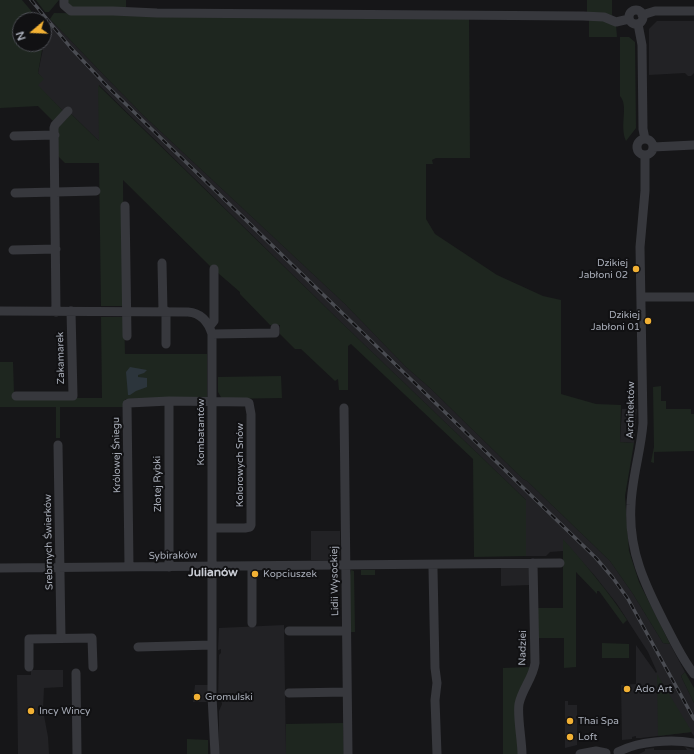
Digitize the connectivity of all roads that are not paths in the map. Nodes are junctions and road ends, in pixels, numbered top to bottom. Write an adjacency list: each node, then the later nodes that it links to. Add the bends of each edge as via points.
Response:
1 (637, 0): 4 (street)
2 (63, 1): 5 (street, via 71,11 583,16 604,17 616,22)
3 (694, 11): 4 (street)
4 (640, 12): 5 (street, via 631,12); 6 (street, via 642,21)
5 (629, 19): 6 (street, via 631,23)
6 (638, 24): 10 (street, via 642,45)
7 (68, 111): 8 (street, via 55,125)
8 (54, 135): 9 (street); 15 (street)
9 (14, 136)
10 (645, 139): 12 (street, via 650,140); 13 (street, via 639,142 637,148)
11 (694, 145): 12 (street)
12 (654, 147): 13 (street, via 652,152)
13 (645, 155): 22 (street, Architektów, via 646,191 640,247)
14 (96, 191): 15 (street)
15 (55, 192): 16 (street); 18 (street)
16 (15, 193)
17 (125, 206): 28 (street)
18 (56, 249): 19 (street); 27 (street)
19 (13, 250)
20 (162, 263): 26 (street)
21 (214, 269): 30 (street, Kombatantów, via 214,321)
22 (642, 297): 23 (street); 58 (street, Architektów, via 643,423 632,490 633,544 650,594 685,662)
23 (694, 297)
24 (0, 311): 27 (street)
25 (71, 311): 27 (street); 28 (street); 33 (street, Zakamarek, via 73,396)
26 (164, 311): 28 (street); 30 (street, via 192,312 202,317); 32 (street)
27 (56, 312)
28 (126, 312): 31 (street)
29 (275, 328): 30 (street, via 275,333)
30 (211, 330): 35 (street, Kombatantów)
31 (127, 336)
32 (166, 344)
33 (16, 396)
34 (169, 401): 35 (street, Królowej Śniegu); 42 (street, Królowej Śniegu, via 128,404); 43 (street, Złotej Rybki)
35 (212, 401): 38 (street, Kombatantów); 38 (street, Kolorowych Snów, via 248,402 251,414 251,525 245,528)
36 (344, 408): 41 (street, Lidii Wysockiej)
37 (58, 445): 47 (street, Srebrnych Świerków)
38 (212, 528): 44 (street, Kombatantów)
39 (533, 563): 40 (street); 41 (street); 67 (street, Nadziei, via 535,663 519,705)
40 (560, 563)
41 (346, 565): 45 (street, Sybiraków); 50 (street, Lidii Wysockiej)
42 (129, 567): 43 (street, Sybiraków); 47 (street, Sybiraków)
43 (169, 567): 44 (street, Sybiraków)
44 (213, 567): 45 (street, Sybiraków); 53 (street, Kombatantów)
45 (252, 567): 49 (street)
46 (0, 568): 47 (street, Sybiraków)
47 (60, 568): 52 (street, Srebrnych Świerków)
48 (433, 569): 66 (street, via 437,683)
49 (252, 623)
50 (346, 630): 51 (street); 59 (street, Lidii Wysockiej)
51 (289, 631)
52 (61, 638): 55 (street, via 29,639); 56 (street, via 73,643 92,638)
53 (212, 645): 54 (street); 64 (street, Kombatantów)
54 (138, 647)
55 (29, 667)
56 (93, 667)
57 (76, 673): 63 (street)
58 (694, 674)
59 (347, 692): 60 (street); 65 (street, Lidii Wysockiej)
60 (289, 693)
61 (694, 743): 62 (street, via 667,741 627,747)
62 (618, 753): 69 (street, via 611,748)
63 (77, 754)
64 (215, 754)
65 (348, 754)
66 (436, 754)
67 (522, 754)
68 (580, 754): 69 (street, via 596,751)
69 (606, 754)

